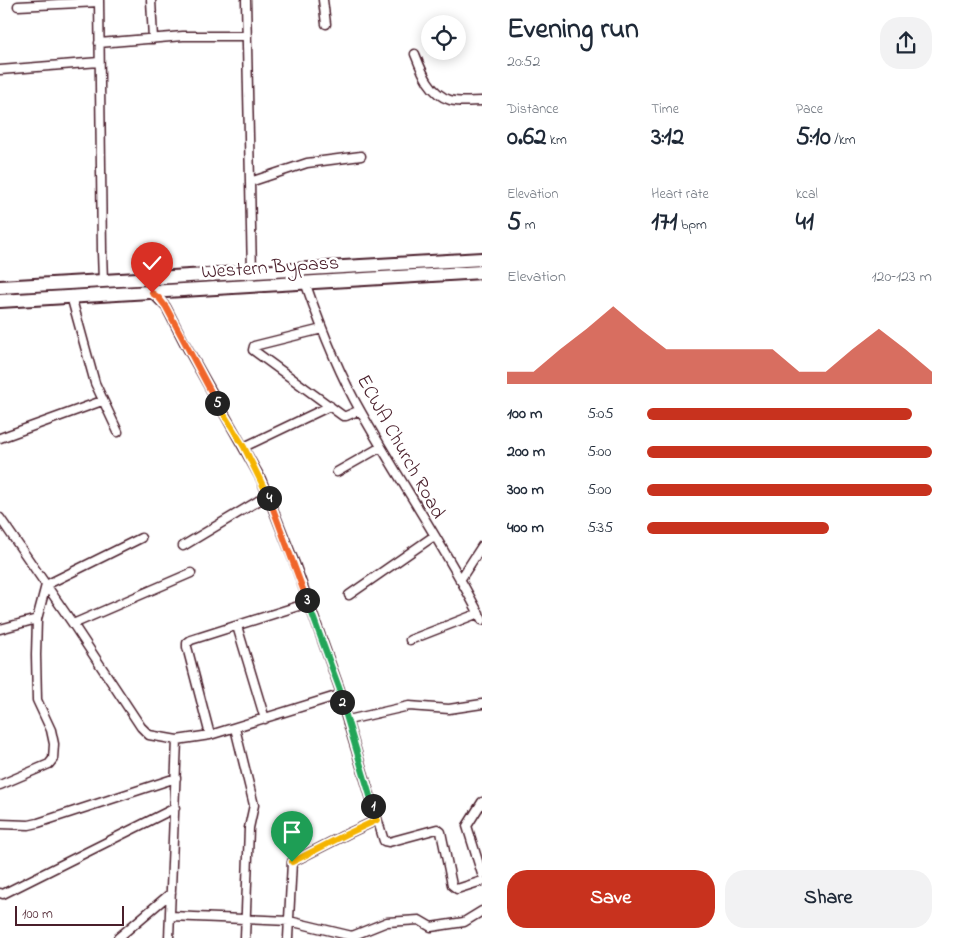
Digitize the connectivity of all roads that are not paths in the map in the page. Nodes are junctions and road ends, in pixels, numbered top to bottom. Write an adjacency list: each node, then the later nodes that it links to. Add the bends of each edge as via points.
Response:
1 (151, 0): 8 (street)
2 (246, 0): 7 (street)
3 (323, 0): 6 (street)
4 (99, 1): 5 (street); 9 (street)
5 (18, 6)
6 (326, 24)
7 (247, 36): 8 (street); 15 (street)
8 (153, 39): 9 (street)
9 (99, 42): 11 (street)
10 (415, 54): 13 (street, via 428,83 440,96 451,101)
11 (99, 62): 12 (street); 19 (street)
12 (0, 70)
13 (482, 100)
14 (361, 156): 15 (street, via 307,163)
15 (250, 182): 18 (street)
16 (482, 259): 18 (main road, Western Bypass)
17 (482, 272): 20 (main road, Western Bypass)
18 (252, 273): 19 (main road, Western Bypass)
19 (103, 281): 21 (main road, Western Bypass)
20 (305, 282): 22 (main road, Western Bypass); 27 (street, ECWA Church Road)
21 (0, 287)
22 (176, 292): 23 (main road, Western Bypass); 26 (street)
23 (152, 293): 24 (main road, Western Bypass); 26 (street)
24 (71, 296): 25 (main road, Western Bypass); 28 (street)
25 (0, 301)
26 (166, 307): 33 (street)
27 (322, 329): 29 (street, via 254,346 253,350); 30 (street, ECWA Church Road)
28 (102, 401): 31 (street); 32 (street)
29 (330, 406): 30 (street, via 346,416); 33 (street)
30 (360, 410): 34 (street, ECWA Church Road)
31 (118, 432)
32 (0, 438)
33 (244, 447): 36 (street)
34 (382, 447): 35 (street); 38 (street, ECWA Church Road)
35 (337, 472)
36 (268, 495): 40 (street); 46 (street)
37 (0, 518): 44 (street)
38 (434, 536): 43 (street, ECWA Church Road); 45 (street)
39 (141, 538): 44 (street)
40 (183, 546)
41 (482, 546): 43 (street)
42 (191, 573): 49 (street)
43 (460, 580): 47 (street, ECWA Church Road)
44 (46, 585): 48 (street); 49 (street)
45 (349, 595)
46 (308, 603): 50 (street); 53 (street)
47 (480, 616): 52 (street)
48 (38, 619): 51 (street); 61 (street, via 37,697 51,730 53,759 49,764)
49 (73, 624): 59 (street, via 141,727 149,735)
50 (237, 626): 55 (street); 58 (street, via 191,640 186,647)
51 (0, 628)
52 (410, 640)
53 (339, 694): 55 (street); 56 (street)
54 (482, 704): 56 (street, via 449,709 409,706)
55 (265, 719): 57 (street)
56 (348, 720): 64 (street)
57 (235, 728): 58 (street); 72 (street, via 254,800 249,828)
58 (210, 735): 59 (street)
59 (177, 740): 60 (street)
60 (176, 778): 63 (street); 65 (street, via 38,823)
61 (0, 784)
62 (482, 802): 66 (street, via 467,826)
63 (175, 808): 68 (street); 69 (street)
64 (377, 820): 67 (street, via 386,842 440,830 454,888); 73 (street, via 292,862)
65 (0, 824)
66 (482, 874)
67 (482, 881)
68 (171, 893): 71 (street); 74 (street)
69 (0, 894)
70 (482, 911): 73 (street, via 464,922 431,927 419,920 387,922 352,936)
71 (170, 916): 72 (street); 75 (street)
72 (246, 918): 73 (street); 76 (street)
73 (289, 920): 77 (street)
74 (118, 938)
75 (169, 938)
76 (245, 938)
77 (288, 938)

